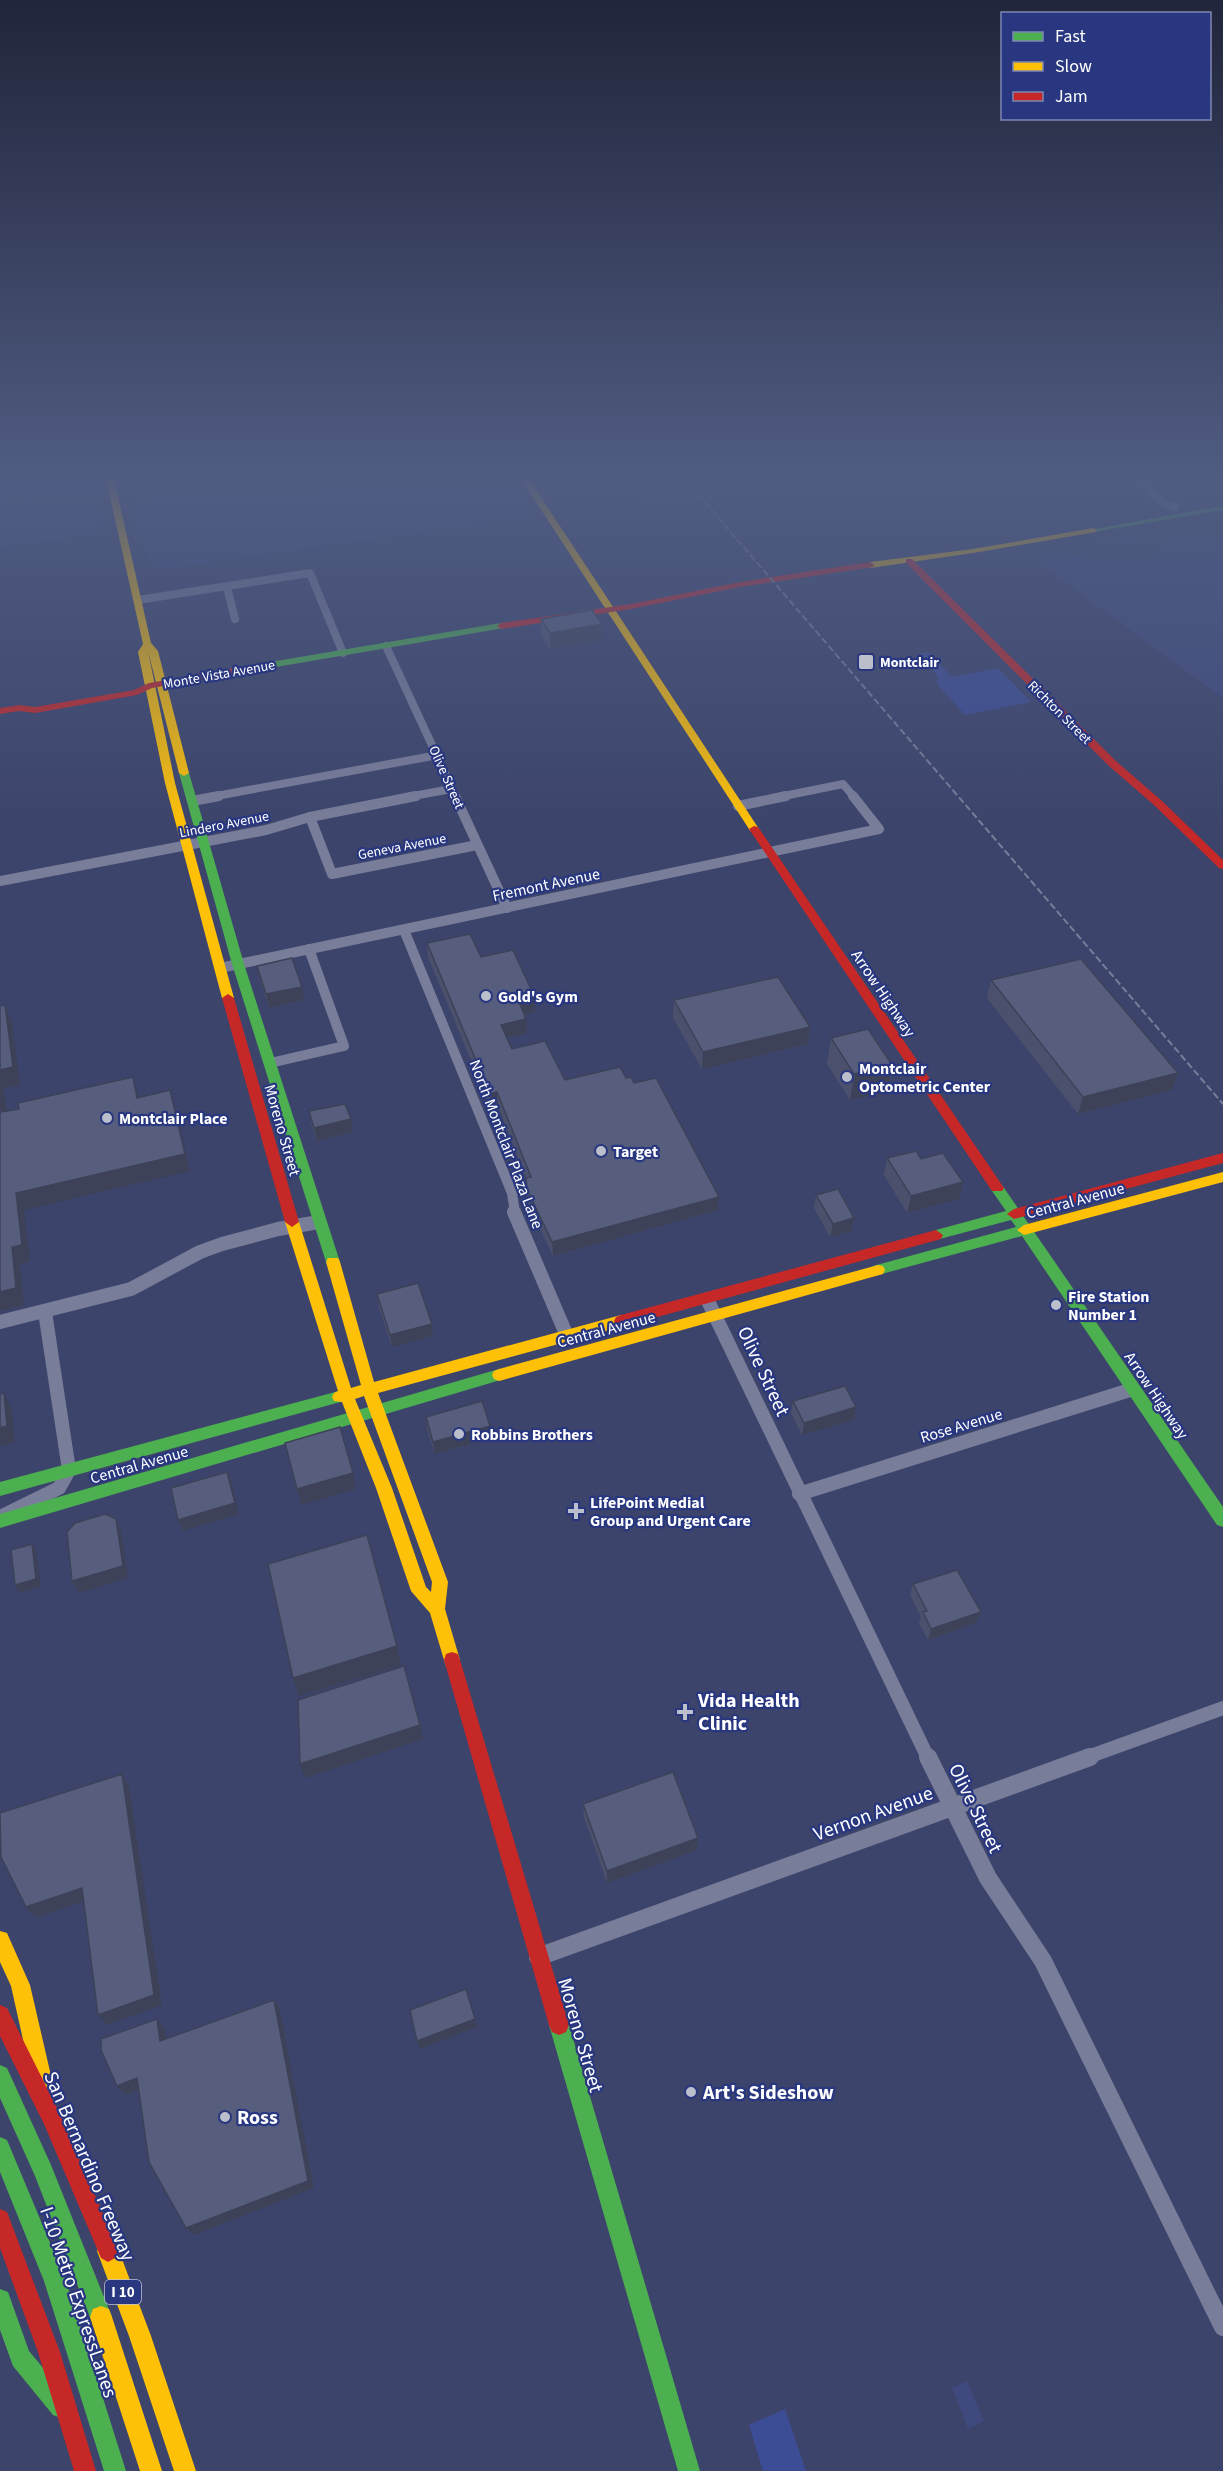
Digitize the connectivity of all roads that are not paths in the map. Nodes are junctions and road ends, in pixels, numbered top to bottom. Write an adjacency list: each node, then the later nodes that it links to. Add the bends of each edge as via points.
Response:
1 (137, 594): 8 (main road, Moreno Street)
2 (177, 594): 8 (street)
3 (229, 594): 10 (street)
4 (319, 594): 12 (street)
5 (600, 594): 9 (main road, Arrow Highway)
6 (681, 594): 9 (main road, Monte Vista Avenue, via 626,608)
7 (942, 594): 24 (main road, Richton Street, via 1113,764)
8 (138, 600): 13 (main road, Moreno Street, via 147,644 143,652)
9 (609, 608): 11 (main road, Monte Vista Avenue); 18 (main road, Arrow Highway)
10 (235, 619)
11 (386, 646): 12 (main road, Monte Vista Avenue); 15 (street, Olive Street)
12 (344, 653): 13 (main road, Monte Vista Avenue)
13 (155, 685): 14 (main road, Monte Vista Avenue, via 137,692 35,710); 17 (main road, Moreno Street); 22 (main road, Moreno Street)
14 (0, 711)
15 (438, 755): 16 (street, Olive Street); 17 (street)
16 (451, 789): 19 (street, Lindero Avenue); 21 (street, Olive Street)
17 (192, 801): 20 (main road, Moreno Street)
18 (738, 806): 23 (main road, Arrow Highway); 23 (street, Fremont Avenue, via 843,784 879,829)
19 (310, 817): 20 (street, Lindero Avenue); 21 (street, Geneva Avenue, via 332,874)
20 (203, 842): 22 (street, Lindero Avenue); 29 (main road, Moreno Street)
21 (477, 845): 26 (street, Olive Street)
22 (185, 846): 25 (street, Lindero Avenue); 30 (main road, Moreno Street)
23 (769, 852): 26 (street, Fremont Avenue); 34 (main road, Arrow Highway)
24 (1223, 866)
25 (0, 881)
26 (507, 908): 27 (street, Fremont Avenue)
27 (404, 930): 28 (street, Fremont Avenue); 42 (street, North Montclair Plaza Lane)
28 (309, 949): 29 (street, Fremont Avenue); 31 (street, via 344,1046)
29 (238, 964): 30 (street, Fremont Avenue); 31 (main road, Moreno Street)
30 (220, 968): 36 (main road, Moreno Street)
31 (270, 1063): 35 (main road, Moreno Street)
32 (1223, 1158): 34 (main road, Central Avenue)
33 (1223, 1177): 37 (main road, Central Avenue)
34 (1014, 1214): 37 (main road, Arrow Highway); 38 (main road, Central Avenue)
35 (319, 1222): 36 (street); 43 (main road, Moreno Street)
36 (293, 1226): 39 (street, via 200,1252 131,1289); 45 (main road, Moreno Street)
37 (1024, 1230): 40 (main road, Central Avenue); 44 (main road, Arrow Highway)
38 (707, 1299): 40 (street, Olive Street); 42 (main road, Central Avenue)
39 (45, 1312): 41 (street); 48 (street)
40 (715, 1316): 46 (main road, Central Avenue); 50 (street, Olive Street)
41 (0, 1323)
42 (567, 1336): 43 (main road, Central Avenue)
43 (369, 1389): 45 (main road, Central Avenue); 46 (main road, Moreno Street)
44 (1133, 1389): 50 (street, Rose Avenue); 52 (main road, Arrow Highway)
45 (346, 1394): 47 (main road, Moreno Street); 48 (main road, Central Avenue)
46 (377, 1409): 47 (main road, Central Avenue); 53 (main road, Moreno Street, via 440,1582)
47 (356, 1416): 51 (main road, Central Avenue, via 129,1485); 53 (main road, Moreno Street, via 419,1591)
48 (69, 1470): 49 (main road, Central Avenue); 51 (street, via 59,1488)
49 (0, 1489)
50 (799, 1494): 55 (street, Olive Street)
51 (0, 1519)
52 (1223, 1520)
53 (437, 1609): 57 (main road, Moreno Street)
54 (1223, 1708): 55 (street, Vernon Avenue)
55 (952, 1807): 57 (street, Vernon Avenue); 64 (street, Olive Street, via 988,1878 1043,1962)
56 (0, 1940): 60 (main road, via 20,1985)
57 (538, 1957): 70 (main road, Moreno Street)
58 (0, 2015): 60 (main road, San Bernardino Freeway / I 10)
59 (0, 2075): 68 (main road, I-10 Metro ExpressLanes, via 68,2228 105,2327)
60 (51, 2116): 69 (main road, San Bernardino Freeway / I 10, via 96,2220)
61 (0, 2147): 67 (main road, I-10 Metro ExpressLanes, via 55,2281)
62 (0, 2219): 65 (main road)
63 (0, 2300): 65 (main road, via 21,2358)
64 (1223, 2327)
65 (70, 2417): 66 (main road)
66 (85, 2471)
67 (115, 2471)
68 (151, 2471)
69 (185, 2471)
70 (689, 2471)

